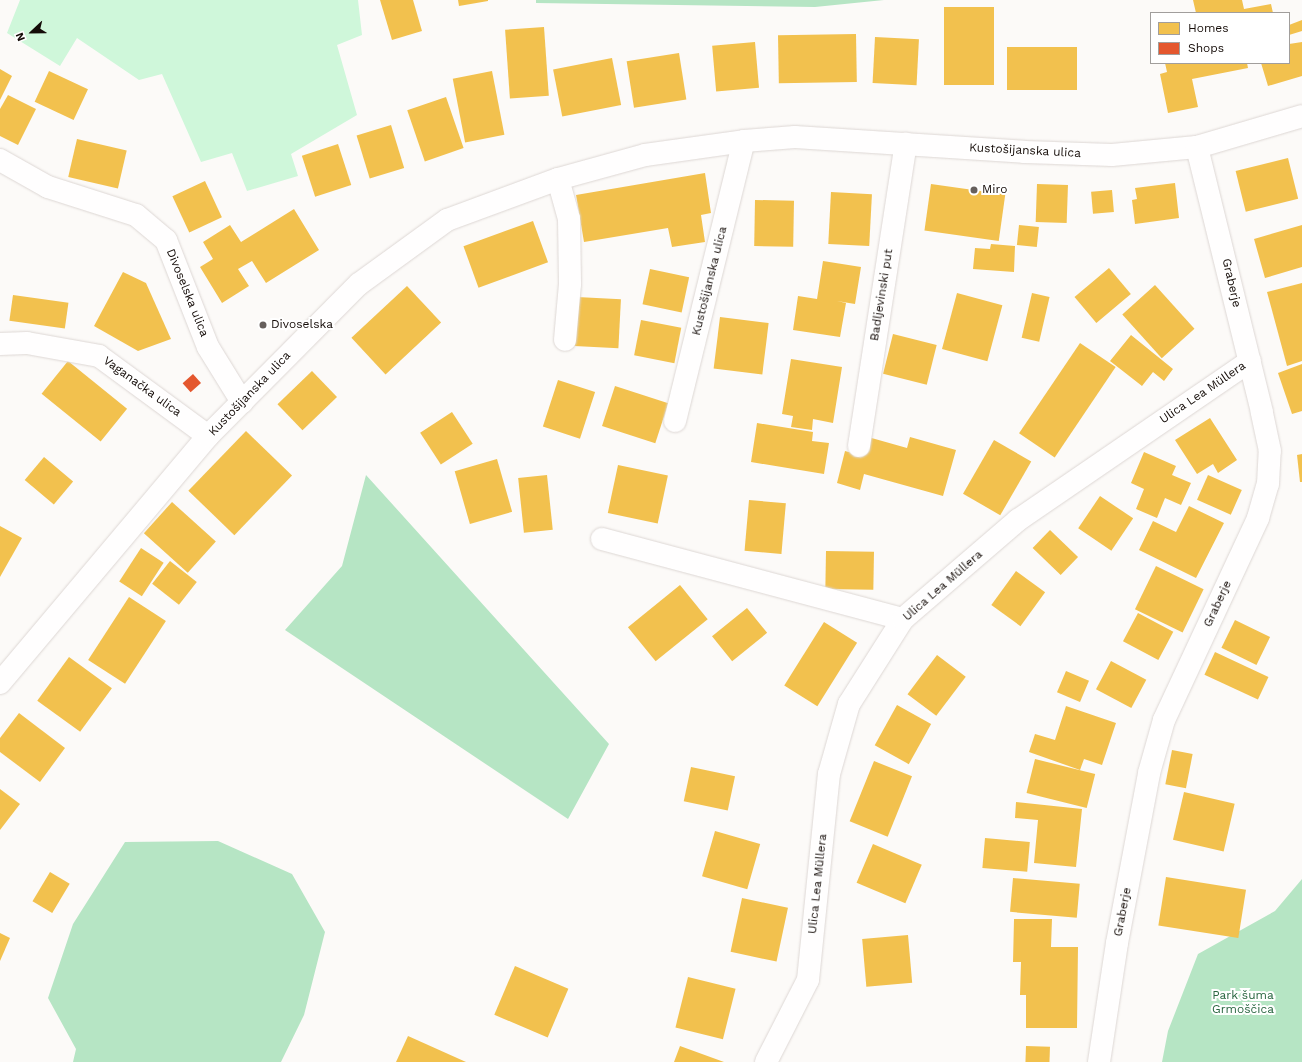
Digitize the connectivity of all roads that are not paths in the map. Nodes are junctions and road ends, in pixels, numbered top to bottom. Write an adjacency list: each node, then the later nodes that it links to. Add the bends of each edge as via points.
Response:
1 (1302, 116): 4 (street, Kustošijanska ulica)
2 (744, 141): 3 (street, Kustošijanska ulica, via 795,137); 6 (street, Kustošijanska ulica, via 645,155); 11 (street, Kustošijanska ulica)
3 (906, 144): 4 (street, Kustošijanska ulica, via 1112,155); 13 (street, Badljevinski put)
4 (1197, 147): 9 (street, Graberje)
5 (0, 160): 10 (street, Divoselska ulica, via 48,187 136,215 166,240 208,347)
6 (558, 178): 7 (street, via 569,219 570,284); 10 (street, Kustošijanska ulica, via 447,220 359,284)
7 (565, 340)
8 (0, 344): 12 (street, Vaganačka ulica, via 27,343 99,356)
9 (1250, 361): 15 (street, Ulica Lea Müllera, via 1018,520); 18 (street, Graberje, via 1270,451 1268,484 1258,518 1164,720 1149,773 1117,942)
10 (242, 402): 12 (street, Kustošijanska ulica)
11 (675, 421)
12 (208, 436): 16 (street, Kustošijanska ulica)
13 (859, 446)
14 (602, 539): 15 (street)
15 (903, 619): 17 (street, Ulica Lea Müllera, via 849,704 829,774 808,980)
16 (0, 683)
17 (766, 1062)
18 (1099, 1062)

